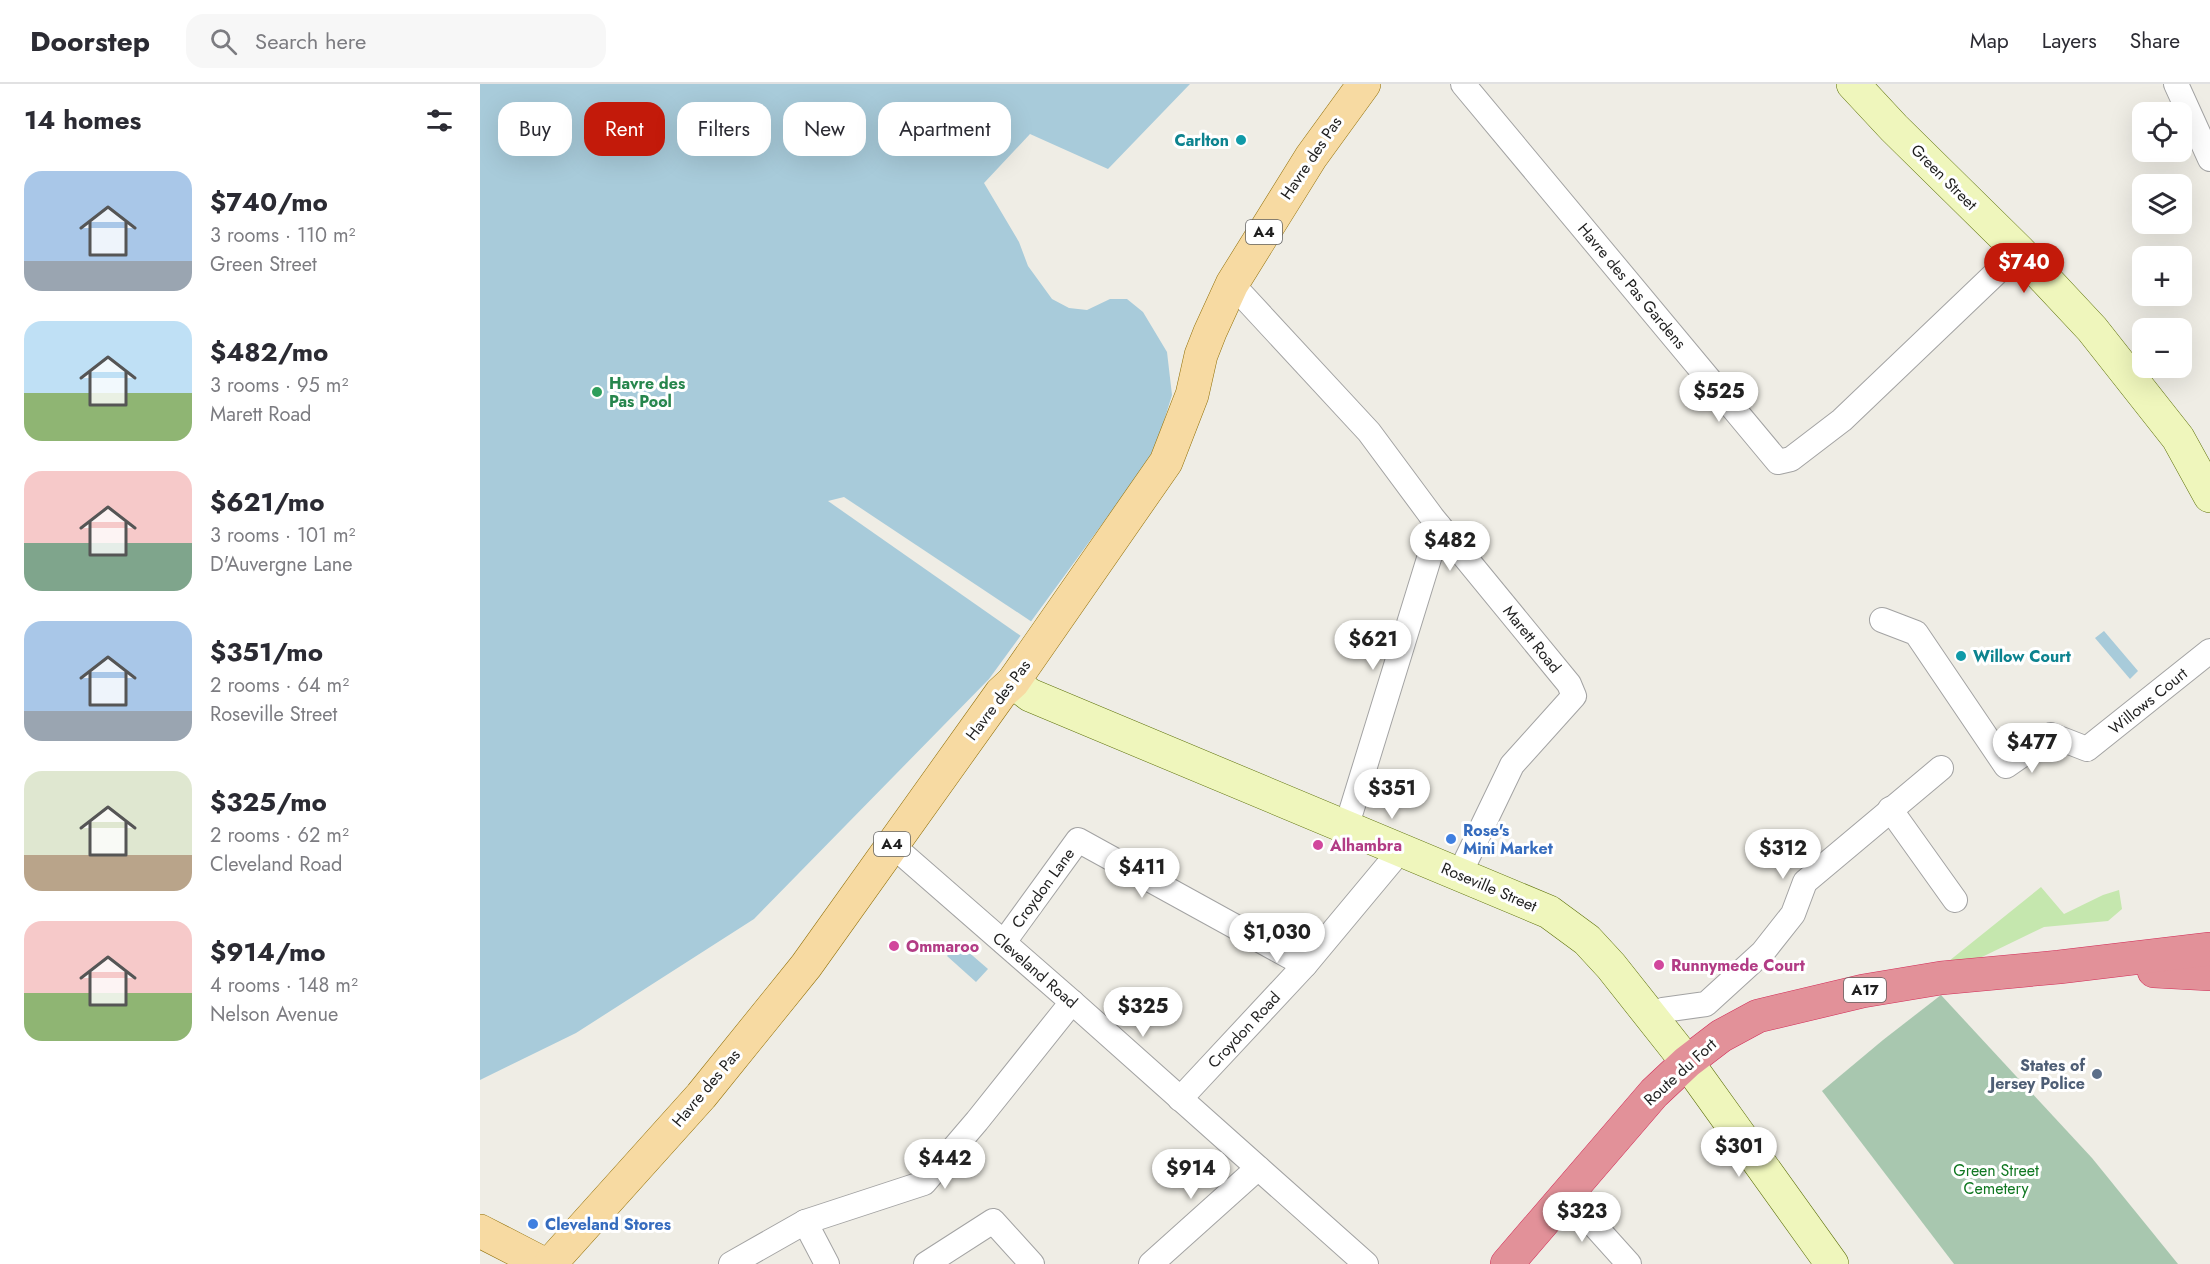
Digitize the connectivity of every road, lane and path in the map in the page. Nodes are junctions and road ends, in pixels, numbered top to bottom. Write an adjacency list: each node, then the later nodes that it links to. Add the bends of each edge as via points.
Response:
1 (1364, 84): 7 (main road, Havre des Pas / A4, via 1311,157)
2 (1463, 84): 6 (street, Havre des Pas Gardens, via 1778,462 1791,459 1842,420)
3 (1853, 84): 6 (main road, Green Street)
4 (2176, 84): 5 (street)
5 (2210, 159)
6 (2019, 251): 8 (main road, Green Street, via 2092,329 2178,438)
7 (1232, 284): 9 (street, Marett Road, via 1369,432); 12 (main road, Havre des Pas / A4, via 1209,332 1192,395 1166,462)
8 (2210, 496)
9 (1439, 526): 15 (street); 18 (street, Marett Road, via 1569,684 1574,696 1512,765)
10 (1882, 620): 11 (street, Willows Court, via 1916,633 2006,766 2051,735 2087,749)
11 (2210, 651)
12 (1013, 682): 15 (main road, Roseville Street, via 1030,695); 16 (main road, Havre des Pas / A4, via 1001,693)
13 (1941, 768): 14 (street)
14 (1890, 809): 19 (street); 26 (street, via 1805,882 1793,914 1763,952 1706,1004)
15 (1346, 828): 17 (main road, Roseville Street)
16 (892, 845): 20 (street, Cleveland Road); 34 (main road, Havre des Pas / A4, via 806,966 700,1096)
17 (1400, 851): 18 (main road, Roseville Street); 22 (street, Croydon Road)
18 (1460, 873): 26 (main road, Roseville Street, via 1549,912 1587,940)
19 (1955, 900)
20 (1004, 942): 22 (street, Croydon Lane, via 1078,840); 25 (street, Cleveland Road)
21 (2210, 949): 23 (highway, Route du Fort / A17)
22 (1305, 965): 28 (street, Croydon Road)
23 (2059, 967): 24 (highway, Route du Fort); 27 (highway, Route du Fort / A17, via 1941,978 1863,991 1758,1016 1721,1036)
24 (2210, 974)
25 (1072, 1002): 28 (street, Cleveland Road); 31 (street, via 924,1183)
26 (1650, 1016): 27 (main road, Roseville Street)
27 (1687, 1062): 30 (highway, Route du Fort / A17, via 1654,1093); 43 (main road, Roseville Street)
28 (1180, 1100): 29 (street, Cleveland Road)
29 (1258, 1168): 39 (street); 40 (street, Cleveland Road)
30 (1566, 1194): 41 (highway, Route du Fort / A17); 42 (street)
31 (805, 1222): 35 (street); 36 (street)
32 (480, 1231): 33 (main road)
33 (544, 1264)
34 (550, 1264)
35 (730, 1264)
36 (827, 1264)
37 (926, 1264): 38 (street, via 993,1221)
38 (1032, 1264)
39 (1152, 1264)
40 (1366, 1264)
41 (1507, 1264)
42 (1629, 1264)
43 (1832, 1264)

